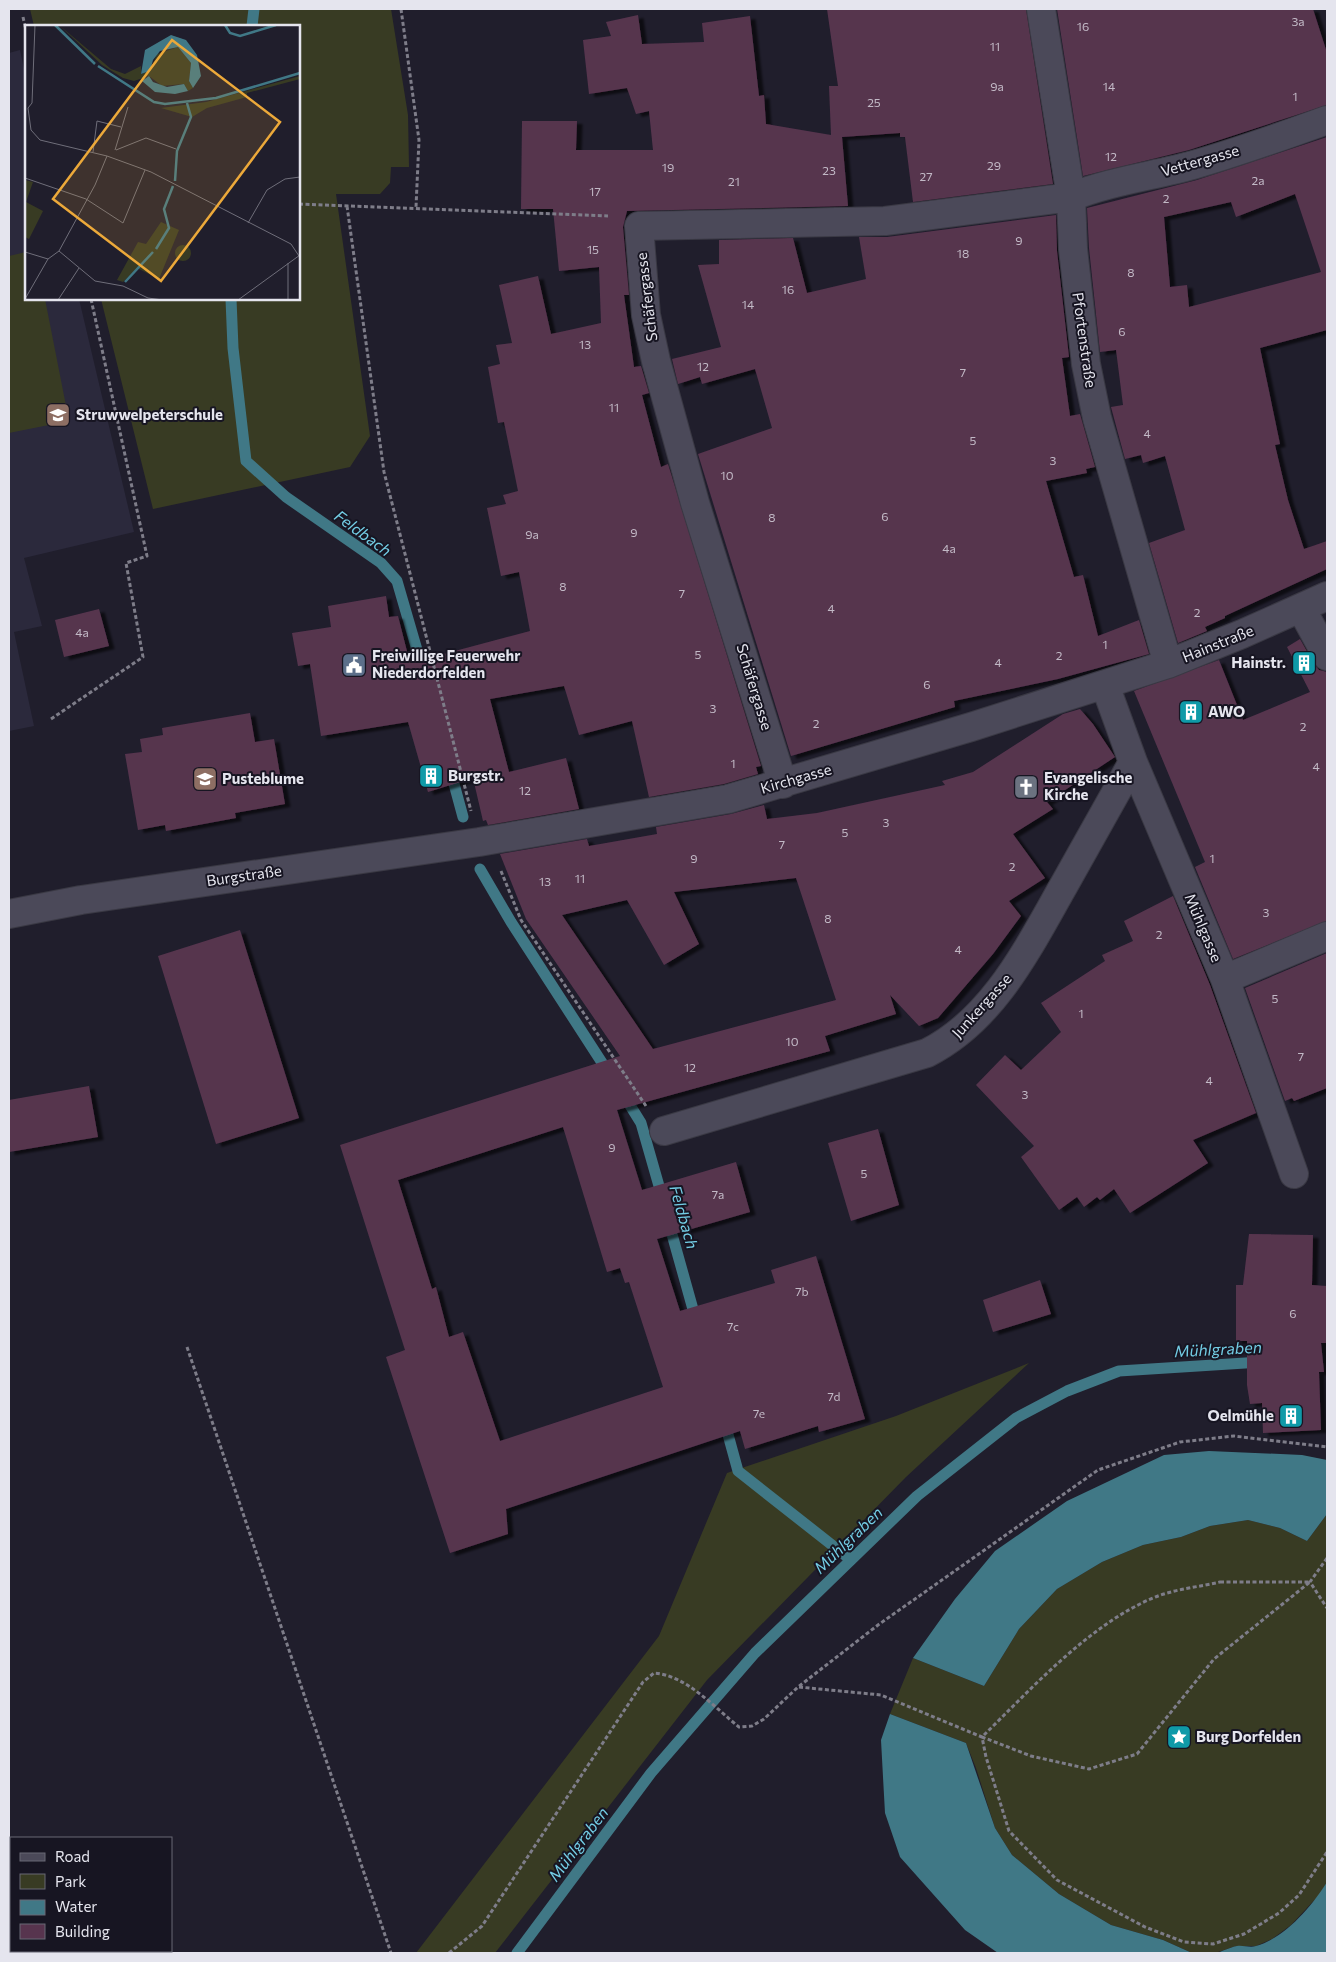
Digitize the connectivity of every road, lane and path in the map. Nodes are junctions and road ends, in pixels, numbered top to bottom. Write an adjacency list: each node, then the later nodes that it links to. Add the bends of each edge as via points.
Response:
1 (401, 9): 9 (path, via 419,140)
2 (1041, 9): 6 (street, Pfortenstraße)
3 (23, 17): 4 (path)
4 (25, 26)
5 (1327, 120): 6 (street, Vettergasse, via 1223,156 1094,187)
6 (1071, 197): 10 (street, via 885,221); 15 (street, Pfortenstraße, via 1079,318 1091,391)
7 (300, 204): 8 (path)
8 (347, 206): 9 (path); 20 (path, via 384,472)
9 (416, 208): 10 (path, via 630,217)
10 (639, 226): 19 (street, Schäfergasse, via 646,315 656,361 695,503)
11 (91, 300): 17 (path, via 147,556 126,562 143,657)
12 (1327, 596): 13 (street, Hainstraße)
13 (1301, 608): 14 (street); 15 (street, Hainstraße)
14 (1327, 656)
15 (1168, 664): 16 (street, Hainstraße)
16 (1105, 685): 18 (street, Mühlgasse); 19 (street, Kirchgasse)
17 (51, 719)
18 (1133, 762): 23 (street, Mühlgasse); 24 (street, Junkergasse, via 1017,967 964,1031 927,1053)
19 (783, 784): 20 (street, Kirchgasse, via 728,799)
20 (479, 842): 21 (street, Burgstraße, via 81,900); 24 (path, via 502,872 527,928 620,1071)
21 (9, 914)
22 (1327, 936): 23 (street)
23 (1225, 979): 25 (street, Mühlgasse)
24 (664, 1131)
25 (1294, 1174)
26 (186, 1347): 34 (path)
27 (1327, 1447): 31 (path, via 1225,1437 1180,1442 1098,1470 878,1625)
28 (1327, 1558): 29 (path)
29 (1310, 1582): 30 (path); 32 (path, via 1220,1582 1154,1597 1107,1623); 32 (path, via 1214,1659 1137,1754 1089,1769 1031,1756)
30 (1327, 1608)
31 (798, 1687): 32 (path, via 881,1696); 35 (path, via 764,1719 752,1726 739,1726 690,1688 665,1674 654,1673 644,1682 482,1926)
32 (982, 1737): 33 (path, via 1009,1831 1050,1873 1145,1927 1184,1942 1213,1944 1244,1934 1279,1913 1299,1895)
33 (1327, 1852)
34 (391, 1953)
35 (449, 1953)

